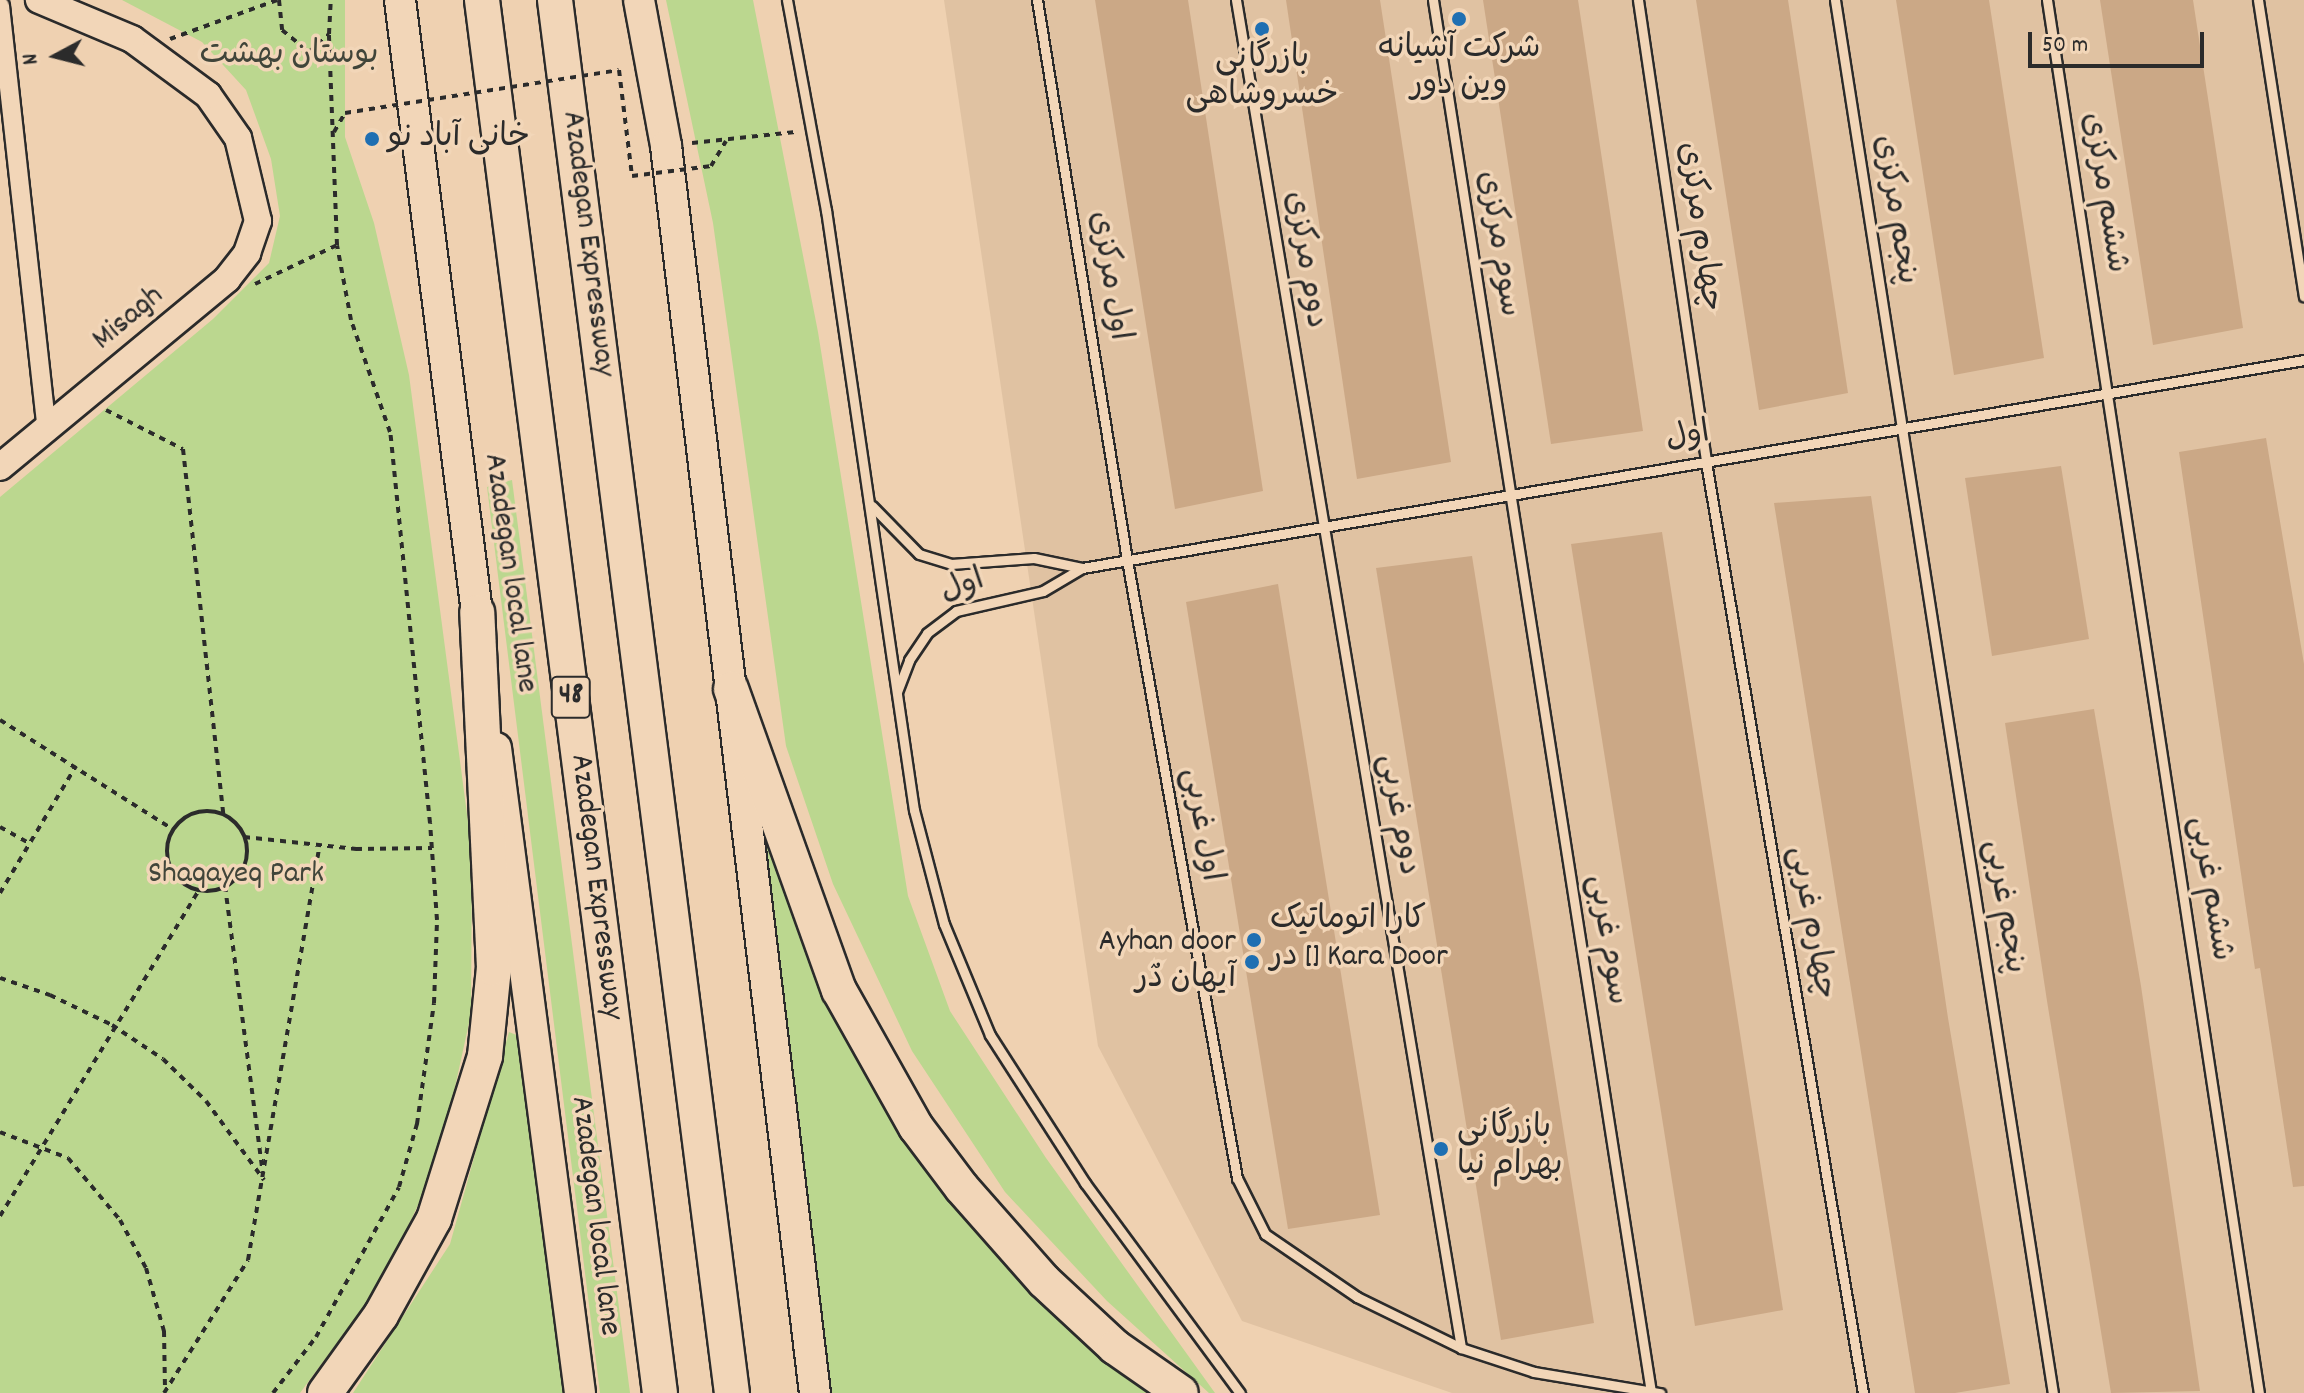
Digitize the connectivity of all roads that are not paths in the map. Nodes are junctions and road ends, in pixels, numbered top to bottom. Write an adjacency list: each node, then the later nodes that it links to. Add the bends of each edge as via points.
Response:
1 (39, 0): 19 (street, Misagh, via 145,48 208,95 238,138 254,195 254,232 247,253 227,279)
2 (400, 0): 27 (main road, Azadegan local lane)
3 (482, 0): 34 (highway, Azadegan Expressway / 48)
4 (555, 0): 35 (highway, Azadegan Expressway / 48)
5 (639, 0): 28 (main road, via 666,146)
6 (787, 0): 23 (lane)
7 (1037, 0): 25 (lane, اول مرکزی)
8 (1236, 0): 24 (lane, دوم مرکزی)
9 (1433, 0): 22 (lane, سوم مرکزی)
10 (1638, 0): 20 (lane, چهارم مرکزی)
11 (1835, 0): 18 (lane, پنجم مرکزی)
12 (2047, 0): 17 (lane, ششم مرکزی)
13 (2258, 0): 15 (lane)
14 (0, 6): 19 (street)
15 (2304, 296)
16 (2304, 360): 17 (lane, اول)
17 (2108, 394): 18 (lane, اول); 42 (lane, ششم غربی)
18 (1902, 428): 20 (lane, اول); 41 (lane, پنجم غربی)
19 (47, 432): 21 (street, Misagh)
20 (1706, 462): 22 (lane, اول); 40 (lane, چهارم غربی)
21 (0, 467)
22 (1510, 495): 24 (lane, اول); 31 (lane, سوم غربی)
23 (871, 505): 26 (lane, اول, via 919,554 951,564 1034,558); 29 (lane)
24 (1321, 528): 25 (lane, اول); 30 (lane, دوم غربی)
25 (1127, 560): 26 (lane, اول); 30 (lane, اول غربی, via 1237,1178 1265,1234 1357,1297)
26 (1082, 568): 29 (lane, اول, via 1043,591 956,611 927,633 909,660)
27 (477, 612): 32 (highway, via 494,968 485,1056 434,1219 381,1315); 33 (main road, Azadegan local lane, via 520,905)
28 (731, 689): 36 (main road); 37 (highway, via 839,990 916,1127 1044,1281 1115,1347)
29 (897, 694): 38 (lane, via 914,810 944,924 990,1035 1085,1183)
30 (1461, 1348): 31 (lane, via 1534,1372)
31 (1651, 1392): 39 (lane)
32 (325, 1393)
33 (580, 1393)
34 (660, 1393)
35 (732, 1393)
36 (815, 1393)
37 (1181, 1393)
38 (1240, 1393)
39 (1660, 1393)
40 (1863, 1393)
41 (2053, 1393)
42 (2259, 1393)

